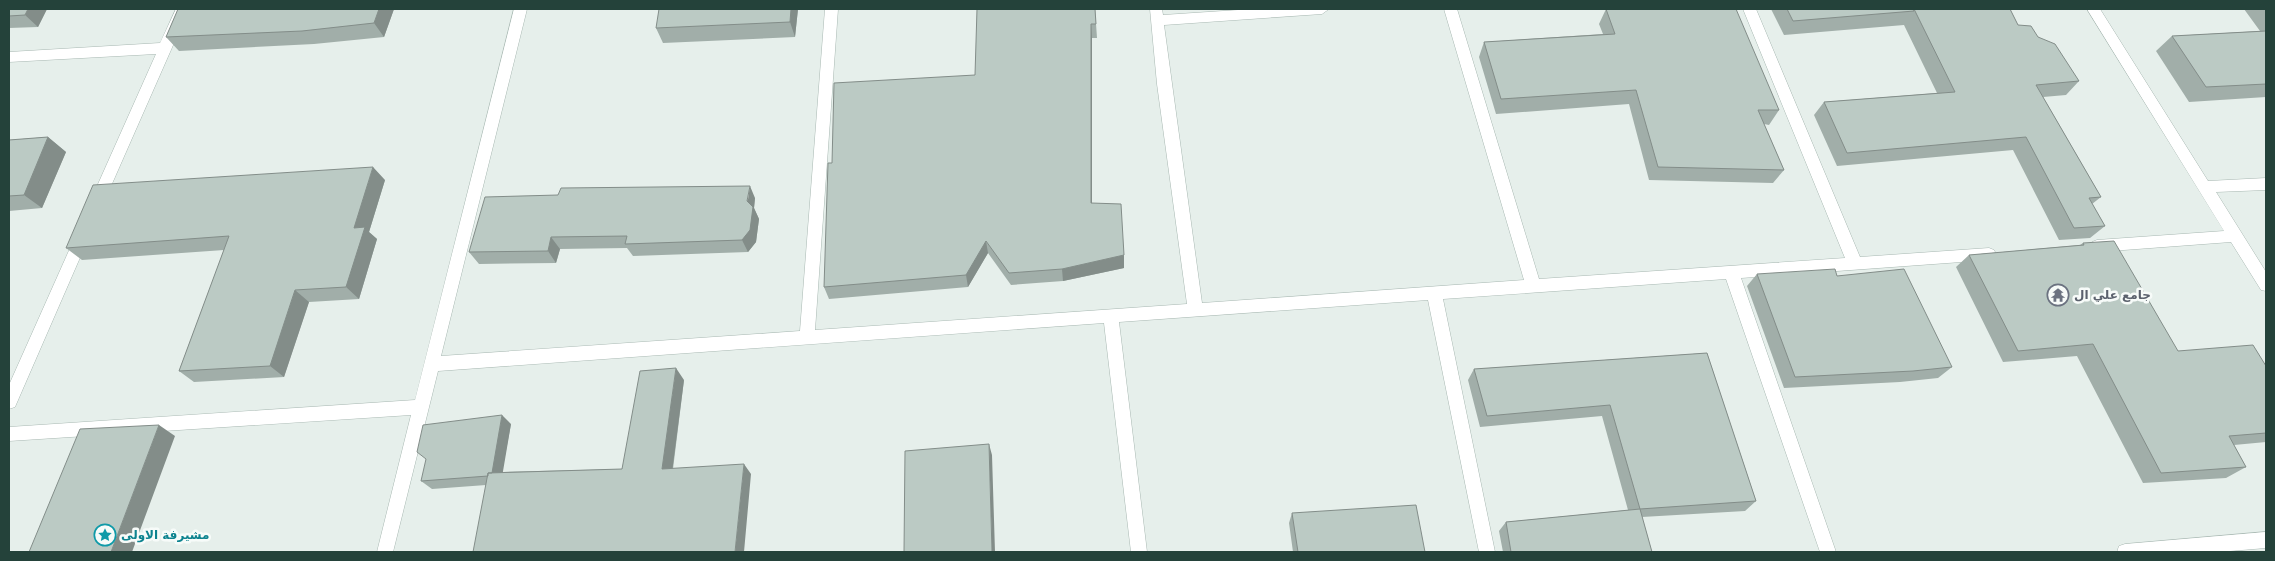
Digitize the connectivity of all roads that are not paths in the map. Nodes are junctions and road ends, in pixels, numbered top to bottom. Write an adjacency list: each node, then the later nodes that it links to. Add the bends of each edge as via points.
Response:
1 (182, 9): 9 (street)
2 (520, 9): 24 (street)
3 (831, 9): 23 (street)
4 (1322, 9): 8 (street)
5 (1450, 9): 19 (street)
6 (1749, 9): 16 (street)
7 (2093, 9): 12 (street)
8 (1157, 14): 21 (street)
9 (165, 48): 10 (street); 25 (street)
10 (9, 56)
11 (2266, 184): 12 (street)
12 (2205, 187): 13 (street)
13 (2236, 236): 14 (street); 18 (street)
14 (2080, 247)
15 (2001, 253): 16 (street)
16 (1855, 263): 17 (street)
17 (1731, 272): 19 (street); 32 (street)
18 (2266, 285)
19 (1533, 286): 20 (street)
20 (1434, 293): 21 (street); 31 (street)
21 (1195, 310): 22 (street)
22 (1112, 316): 23 (street); 30 (street)
23 (806, 338): 24 (street)
24 (432, 364): 26 (street)
25 (9, 402)
26 (421, 407): 27 (street); 29 (street)
27 (9, 434)
28 (2266, 540): 33 (street)
29 (385, 552)
30 (1139, 552)
31 (1487, 552)
32 (1828, 552)
33 (2124, 552)

